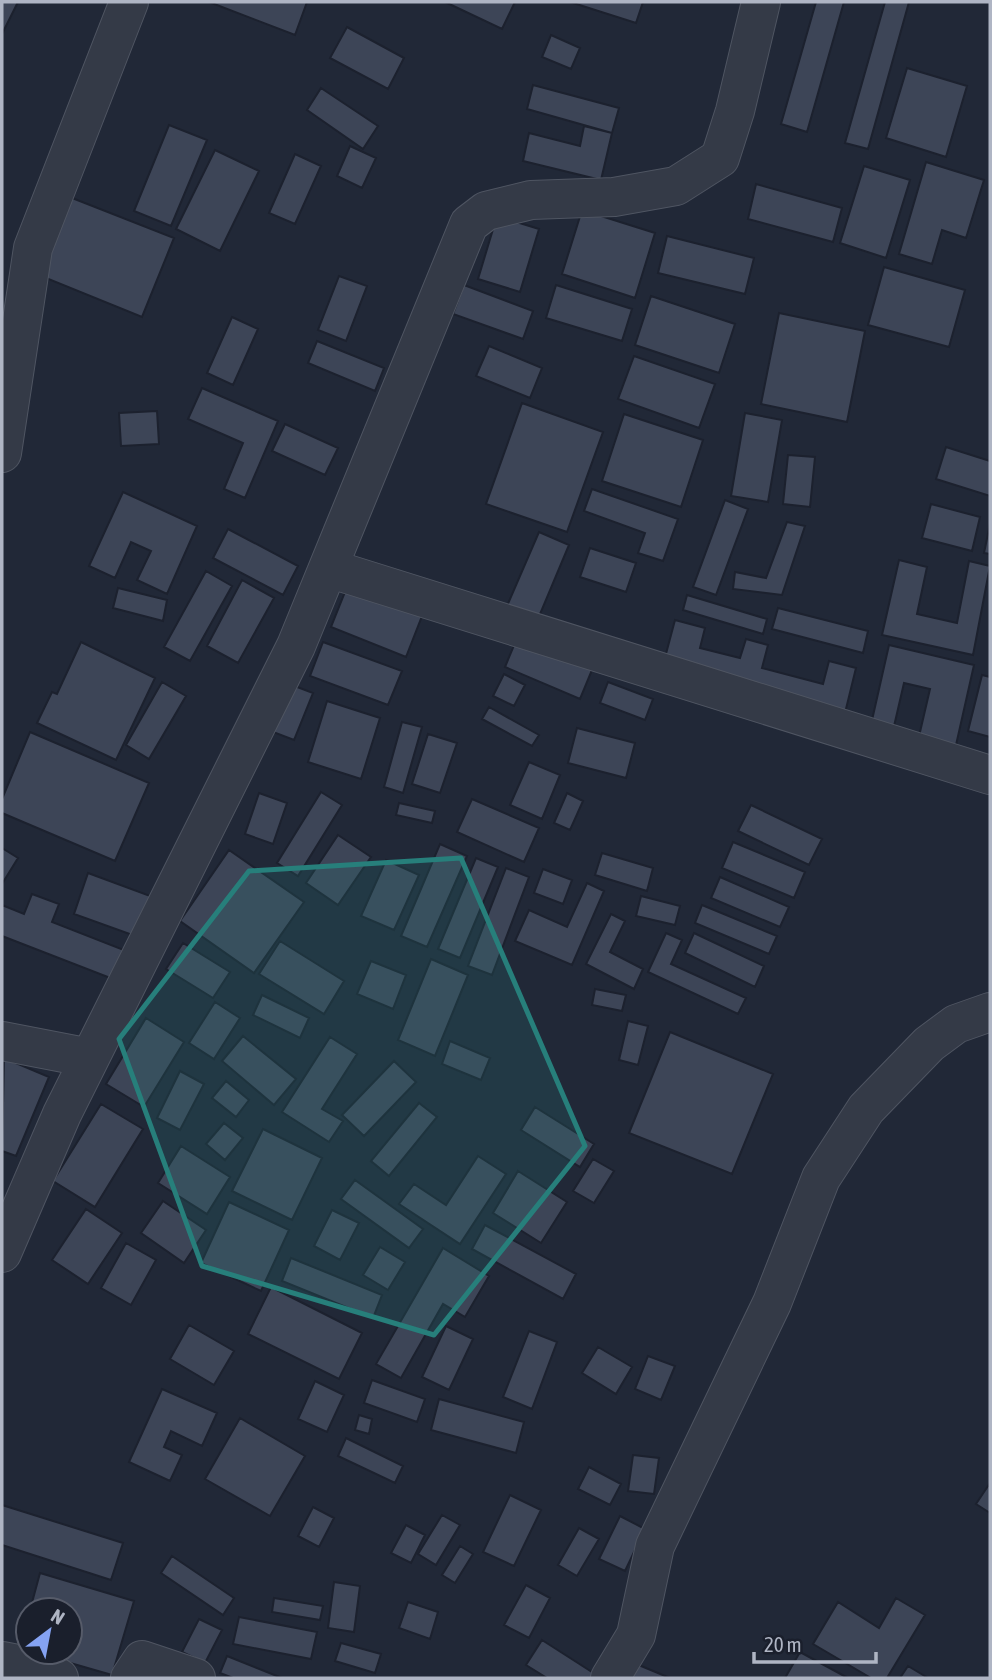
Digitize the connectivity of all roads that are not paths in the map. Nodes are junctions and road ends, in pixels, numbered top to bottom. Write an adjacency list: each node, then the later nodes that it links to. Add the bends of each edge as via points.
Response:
1 (761, 2): 4 (street, via 720,159 676,187 614,197 531,200 486,211 469,224)
2 (125, 4): 3 (street, via 33,248)
3 (2, 453)
4 (328, 568): 5 (street); 8 (street, via 296,646)
5 (990, 775)
6 (990, 1012): 14 (street, via 956,1024 929,1044 866,1110 821,1178 772,1303 654,1546 636,1635)
7 (2, 1041): 8 (street)
8 (90, 1058): 9 (street)
9 (2, 1253)
10 (2, 1661): 11 (street)
11 (59, 1678)
12 (130, 1678): 13 (street, via 142,1660)
13 (196, 1678)
14 (610, 1678)

